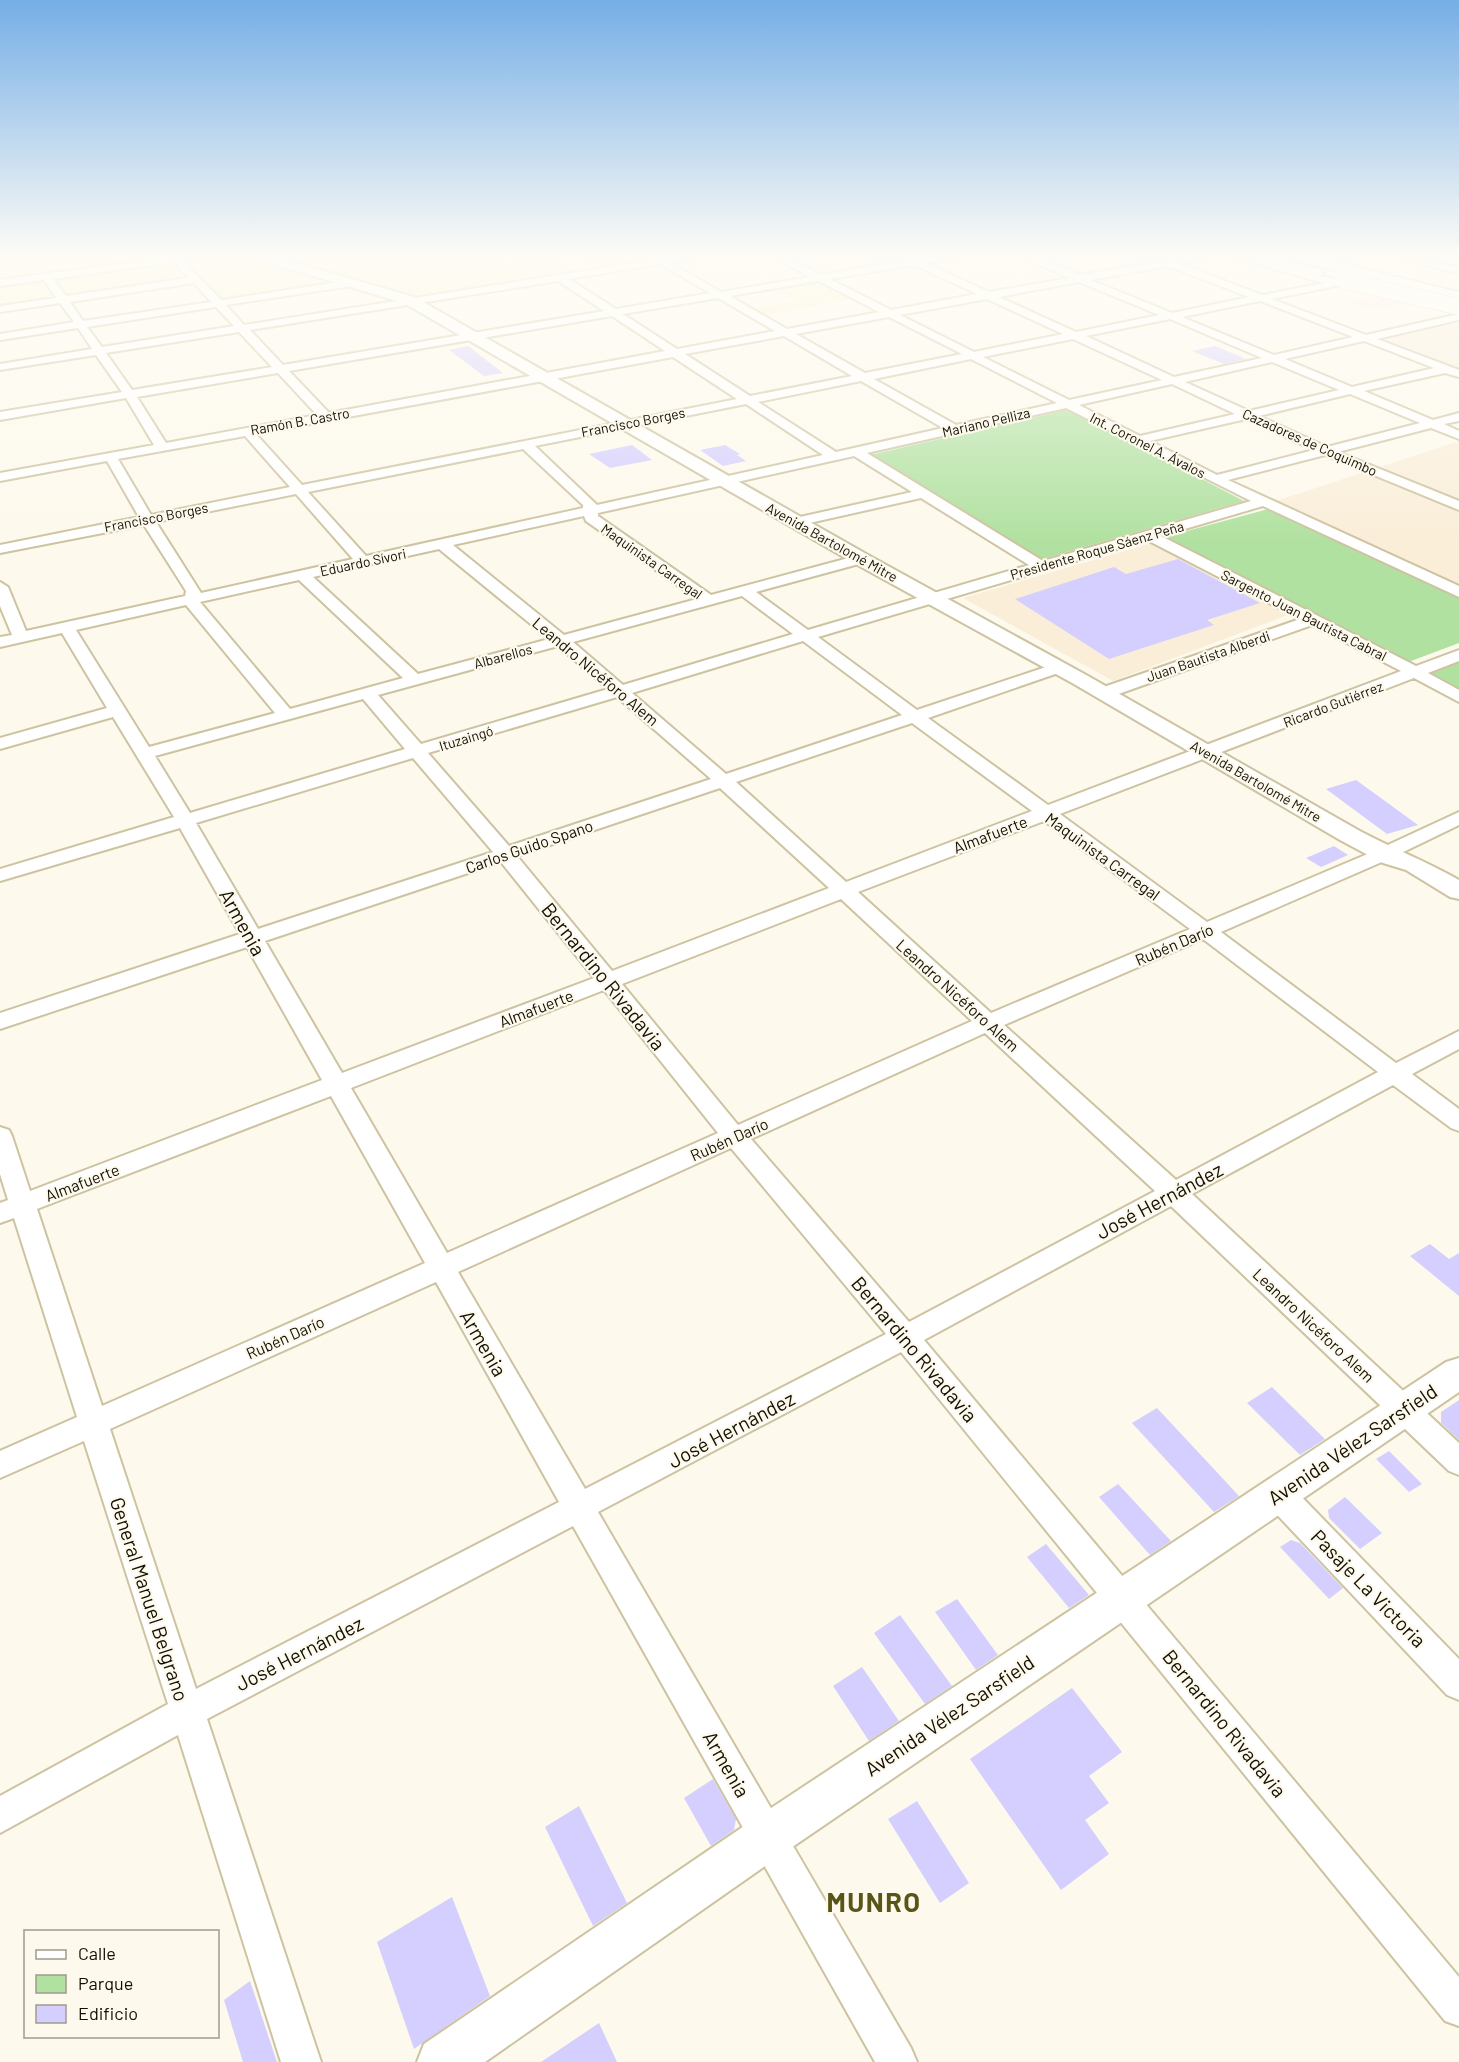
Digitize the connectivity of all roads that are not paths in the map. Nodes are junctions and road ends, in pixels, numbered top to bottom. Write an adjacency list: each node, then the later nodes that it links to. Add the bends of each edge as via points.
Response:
1 (91, 352): 17 (street)
2 (100, 352): 25 (street)
3 (265, 352): 18 (street)
4 (374, 352): 18 (street)
5 (500, 352): 21 (main road, Avenida Bartolomé Mitre)
6 (674, 352): 21 (street, Ramón B. Castro)
7 (675, 352): 26 (street)
8 (819, 352): 22 (street)
9 (965, 352): 15 (street, Int. Coronel A. Ávalos)
10 (984, 352): 15 (street, Francisco Borges)
11 (1113, 352): 23 (street, Cazadores de Coquimbo)
12 (1258, 352): 16 (street)
13 (1298, 352): 16 (street, Mariano Pelliza)
14 (1403, 352): 19 (street)
15 (970, 355): 22 (street, Francisco Borges); 27 (street, Int. Coronel A. Ávalos)
16 (1272, 358): 23 (street, Mariano Pelliza); 24 (street)
17 (0, 367)
18 (280, 368): 25 (street); 30 (street)
19 (1445, 369): 20 (street); 24 (street)
20 (1459, 374)
21 (543, 376): 30 (street, Ramón B. Castro); 32 (main road, Avenida Bartolomé Mitre)
22 (863, 376): 26 (street, Francisco Borges); 34 (street)
23 (1173, 380): 27 (street, Mariano Pelliza); 28 (street, Cazadores de Coquimbo)
24 (1349, 391): 28 (street); 33 (street)
25 (129, 394): 29 (street); 39 (street)
26 (746, 399): 32 (street, Francisco Borges); 43 (street)
27 (1067, 404): 34 (street, Mariano Pelliza); 37 (street, Int. Coronel A. Ávalos)
28 (1248, 414): 37 (street); 40 (street, Cazadores de Coquimbo)
29 (0, 416)
30 (325, 416): 35 (street, Ramón B. Castro)
31 (1459, 417): 33 (street)
32 (626, 423): 38 (street, Francisco Borges); 46 (main road, Avenida Bartolomé Mitre)
33 (1430, 424): 36 (street); 40 (street)
34 (952, 429): 41 (street, Mariano Pelliza)
35 (247, 431): 39 (street, Ramón B. Castro); 47 (street)
36 (1459, 435)
37 (1138, 440): 45 (street, Int. Coronel A. Ávalos)
38 (524, 443): 47 (street, Francisco Borges); 51 (street, Maquinista Carregal, via 590,504)
39 (162, 447): 42 (street, Ramón B. Castro)
40 (1326, 451): 45 (street); 50 (street, Cazadores de Coquimbo)
41 (855, 452): 43 (street, Mariano Pelliza); 48 (street)
42 (110, 456): 44 (street, Ramón B. Castro); 52 (street)
43 (833, 456): 46 (street, Mariano Pelliza)
44 (0, 477)
45 (1215, 479): 49 (street, Int. Coronel A. Ávalos)
46 (725, 481): 51 (street, Eduardo Sívori); 53 (main road, Avenida Bartolomé Mitre)
47 (299, 489): 52 (street, Francisco Borges); 58 (street)
48 (922, 494): 53 (street); 59 (street)
49 (1262, 502): 54 (street, Presidente Roque Sáenz Peña); 63 (street, Int. Coronel A. Ávalos)
50 (1459, 506)
51 (590, 511): 55 (street, Eduardo Sívori); 66 (street, Maquinista Carregal, via 591,518)
52 (147, 519): 56 (street, Francisco Borges); 65 (street, via 194,591)
53 (796, 522): 57 (main road, Avenida Bartolomé Mitre)
54 (1148, 535): 59 (street, Presidente Roque Sáenz Peña); 67 (street, Sargento Juan Bautista Cabral)
55 (442, 544): 58 (street, Eduardo Sívori); 71 (street, Leandro Nicéforo Alem)
56 (0, 549)
57 (861, 559): 62 (street, Albarellos); 64 (main road, Avenida Bartolomé Mitre)
58 (363, 562): 60 (street, Eduardo Sívori)
59 (1040, 566): 64 (street, Presidente Roque Sáenz Peña)
60 (303, 575): 65 (street, Eduardo Sívori); 76 (street)
61 (0, 586): 70 (street)
62 (746, 592): 66 (street, Albarellos); 69 (street, Maquinista Carregal)
63 (1459, 592)
64 (932, 598): 69 (street, Ituzaingó); 74 (main road, Avenida Bartolomé Mitre)
65 (191, 600): 68 (street, Eduardo Sívori); 82 (street)
66 (710, 601): 71 (street, Albarellos)
67 (1312, 620): 75 (street, Sargento Juan Bautista Cabral); 79 (street, Juan Bautista Alberdi)
68 (67, 628): 70 (street, Eduardo Sívori); 81 (street, Armenia)
69 (807, 636): 77 (street, Ituzaingó); 83 (street, Maquinista Carregal)
70 (21, 638): 72 (street, Eduardo Sívori)
71 (562, 641): 76 (street, Albarellos); 77 (street, Leandro Nicéforo Alem)
72 (0, 642)
73 (1459, 655): 75 (street, Ricardo Gutiérrez)
74 (1058, 668): 79 (main road, Avenida Bartolomé Mitre); 83 (street, Carlos Guido Spano)
75 (1415, 672): 80 (street, Sargento Juan Bautista Cabral); 87 (street, Ricardo Gutiérrez)
76 (415, 680): 78 (street, Albarellos)
77 (622, 692): 86 (street, Ituzaingó); 88 (street, Leandro Nicéforo Alem)
78 (367, 693): 82 (street, Albarellos); 86 (street, Bernardino Rivadavia)
79 (1104, 693): 87 (main road, Avenida Bartolomé Mitre)
80 (1459, 697)
81 (118, 710): 84 (street); 85 (street, Armenia)
82 (286, 716): 85 (street, Albarellos)
83 (917, 716): 88 (street, Carlos Guido Spano); 89 (street, Maquinista Carregal)
84 (0, 744)
85 (145, 753): 91 (street, Armenia)
86 (416, 753): 91 (street, Ituzaingó); 92 (street, Bernardino Rivadavia)
87 (1208, 753): 89 (street, Almafuerte); 93 (main road, Avenida Bartolomé Mitre)
88 (723, 781): 92 (street, Carlos Guido Spano); 95 (street, Leandro Nicéforo Alem)
89 (1044, 814): 95 (street, Almafuerte); 98 (street, Maquinista Carregal)
90 (1459, 818): 93 (street, Rubén Darío)
91 (185, 820): 94 (street, Ituzaingó); 99 (street, Armenia)
92 (505, 855): 99 (street, Carlos Guido Spano); 100 (street, Bernardino Rivadavia)
93 (1388, 856): 96 (main road, Avenida Bartolomé Mitre, via 1415,865); 97 (main road, Avenida Bartolomé Mitre); 98 (street, Rubén Darío)
94 (0, 875)
95 (843, 891): 100 (street, Almafuerte); 102 (street, Leandro Nicéforo Alem)
96 (1459, 891)
97 (1459, 903)
98 (1205, 930): 102 (street, Rubén Darío); 104 (street, Maquinista Carregal)
99 (252, 938): 101 (street, Carlos Guido Spano); 105 (street, Armenia)
100 (608, 981): 105 (street, Almafuerte); 108 (street, Bernardino Rivadavia)
101 (0, 1021)
102 (988, 1023): 108 (street, Rubén Darío); 109 (street, Leandro Nicéforo Alem)
103 (1459, 1039): 104 (street, José Hernández)
104 (1392, 1073): 106 (street, Maquinista Carregal); 109 (street, José Hernández)
105 (336, 1085): 110 (street, Almafuerte); 111 (street, Armenia)
106 (1459, 1122)
107 (0, 1136): 110 (street, General Manuel Belgrano)
108 (735, 1136): 111 (street, Rubén Darío); 112 (street, Bernardino Rivadavia)
109 (1174, 1193): 112 (street, José Hernández); 114 (street, Leandro Nicéforo Alem)
110 (11, 1209): 115 (street, General Manuel Belgrano)
111 (441, 1268): 115 (street, Rubén Darío); 119 (street, Armenia)
112 (905, 1336): 119 (street, José Hernández); 120 (street, Bernardino Rivadavia)
113 (1459, 1373): 114 (main road, Avenida Vélez Sarsfield)
114 (1404, 1410): 116 (street, Leandro Nicéforo Alem); 118 (main road, Avenida Vélez Sarsfield)
115 (94, 1422): 117 (street, Rubén Darío); 122 (street, General Manuel Belgrano)
116 (1459, 1462)
117 (0, 1465)
118 (1278, 1494): 120 (main road, Avenida Vélez Sarsfield); 121 (street, Pasaje La Victoria)
119 (579, 1508): 122 (street, José Hernández); 124 (street, Armenia)
120 (1122, 1599): 124 (main road, Avenida Vélez Sarsfield); 125 (street, Bernardino Rivadavia)
121 (1459, 1683)
122 (186, 1712): 123 (street, José Hernández); 126 (street, General Manuel Belgrano)
123 (0, 1815)
124 (769, 1836): 127 (main road, Avenida Vélez Sarsfield); 128 (street, Armenia)
125 (1459, 2007)
126 (301, 2062)
127 (442, 2062)
128 (897, 2062)

